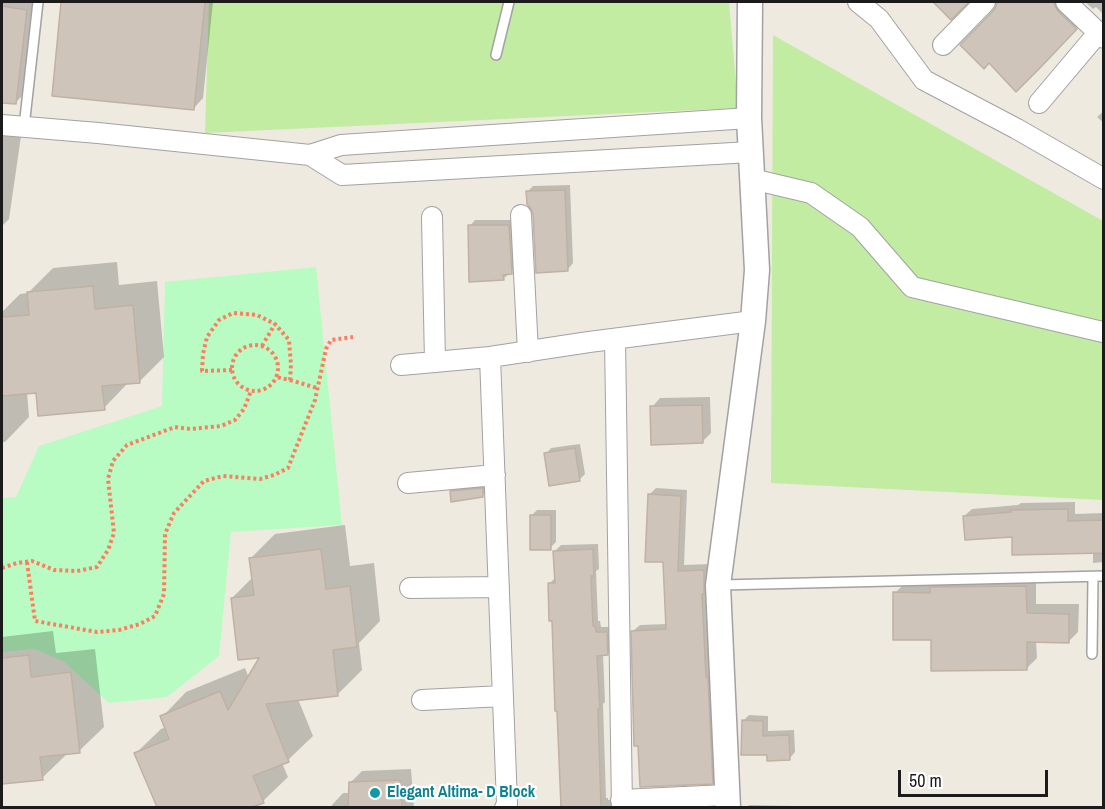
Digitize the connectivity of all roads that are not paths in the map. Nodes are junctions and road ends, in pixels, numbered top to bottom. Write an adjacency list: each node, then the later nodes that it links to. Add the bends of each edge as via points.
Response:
1 (38, 2): 13 (lane)
2 (509, 2): 9 (lane)
3 (750, 2): 11 (street)
4 (858, 2): 17 (street, via 879,19 924,80)
5 (985, 2): 8 (street)
6 (1066, 2): 7 (street)
7 (1101, 36): 10 (street)
8 (943, 45)
9 (496, 55)
10 (1039, 103)
11 (749, 118): 14 (street); 15 (street, via 341,145)
12 (2, 125): 13 (street)
13 (24, 127): 15 (street)
14 (751, 152): 15 (street, via 342,175); 16 (street)
15 (310, 155)
16 (752, 179): 20 (street, via 757,270); 21 (street, via 811,193 860,227 912,287)
17 (1104, 179)
18 (521, 215): 23 (street)
19 (432, 217): 25 (street)
20 (753, 321): 22 (street); 31 (street)
21 (1103, 332)
22 (615, 339): 23 (street); 38 (street)
23 (528, 351): 24 (street)
24 (490, 357): 25 (street); 27 (street)
25 (435, 362): 26 (street)
26 (401, 365)
27 (495, 475): 28 (street); 32 (street)
28 (408, 483)
29 (1104, 576): 30 (lane)
30 (1093, 577): 31 (lane); 34 (lane)
31 (718, 585): 37 (street)
32 (499, 587): 33 (street); 35 (street)
33 (411, 588)
34 (1092, 654)
35 (503, 696): 36 (street); 39 (street)
36 (422, 700)
37 (728, 801): 38 (street)
38 (622, 803)
39 (505, 807)

